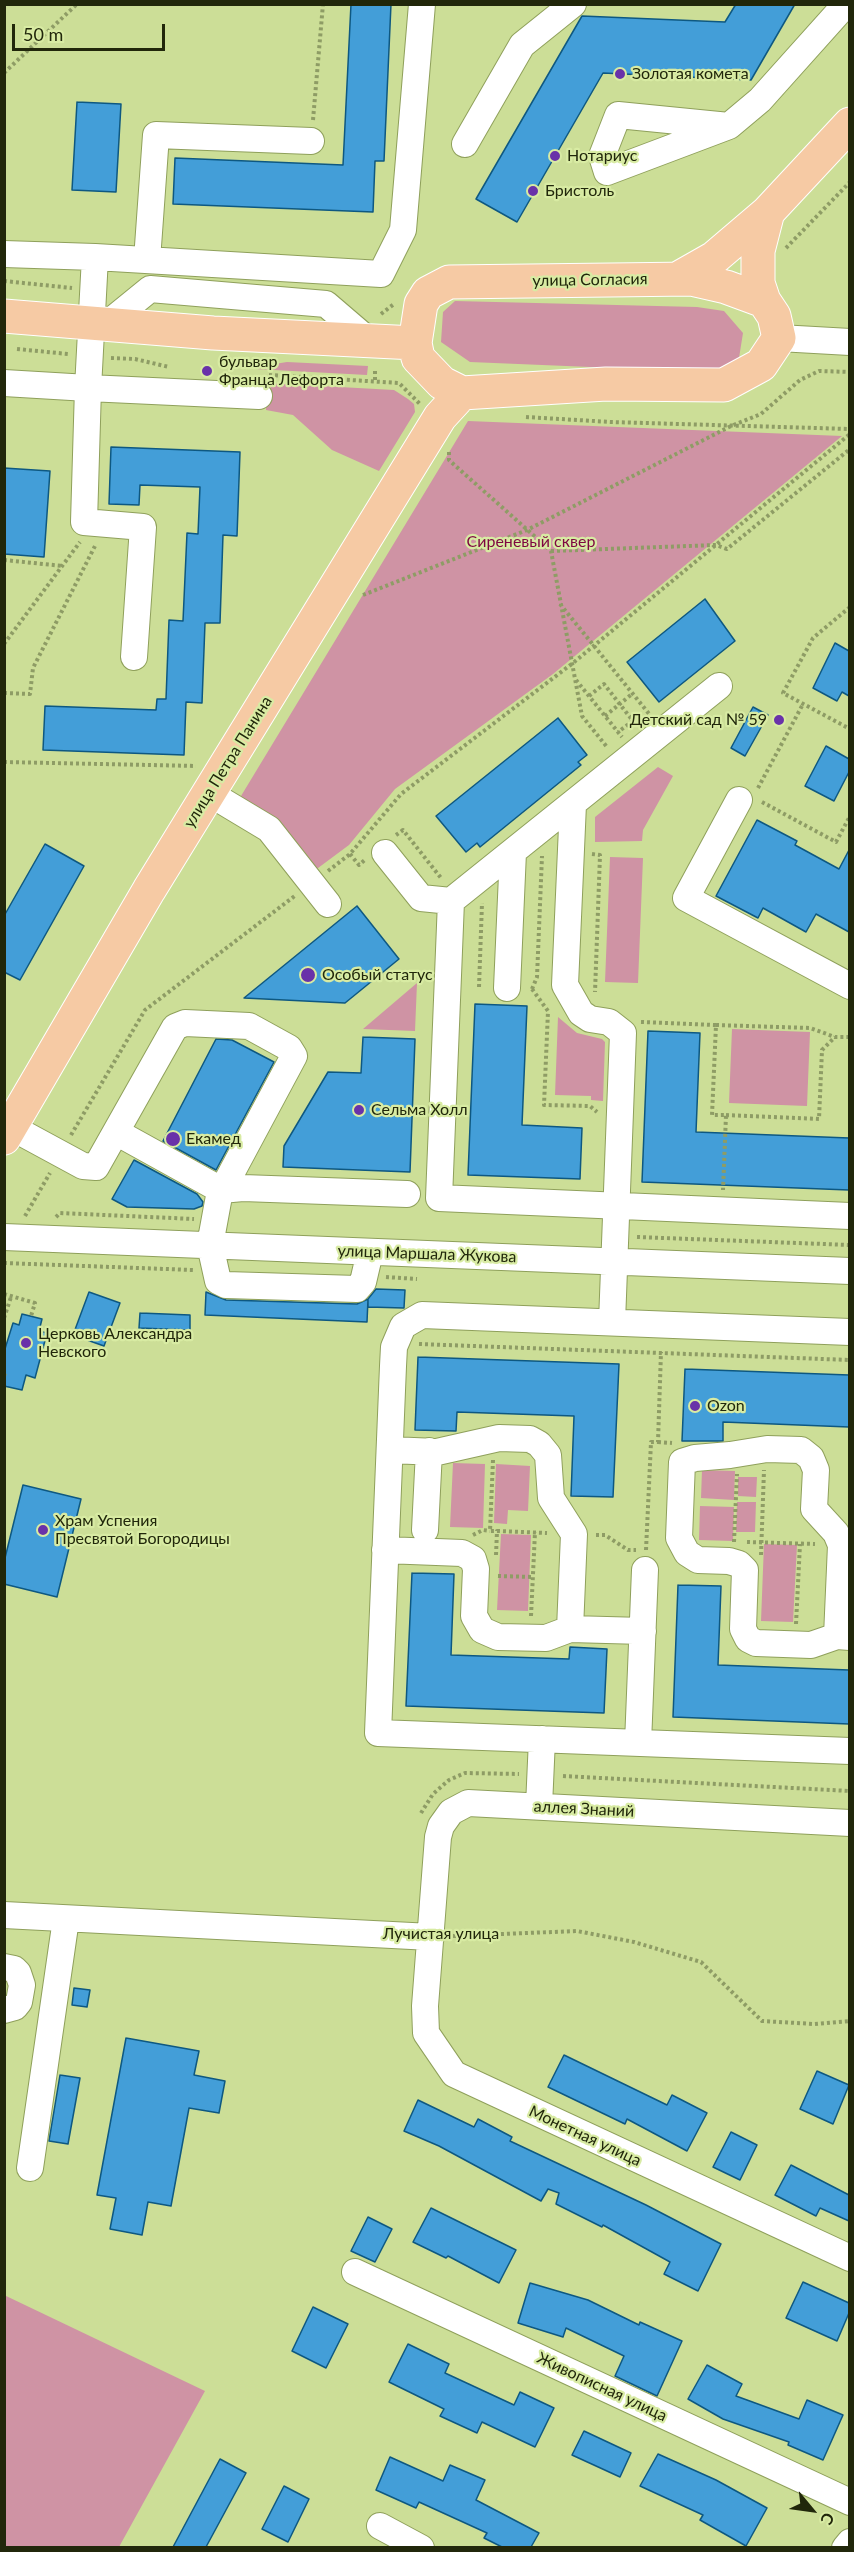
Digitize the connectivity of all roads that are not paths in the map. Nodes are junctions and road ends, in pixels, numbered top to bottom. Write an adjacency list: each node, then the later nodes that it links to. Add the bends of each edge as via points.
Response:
1 (422, 4): 11 (street, via 403,230 381,274)
2 (573, 4): 7 (street, via 522,45)
3 (846, 4): 5 (street, via 760,100)
4 (849, 124): 8 (main road)
5 (729, 126)
6 (311, 141): 11 (street, via 156,135)
7 (465, 144)
8 (768, 212): 12 (main road, via 714,258); 13 (main road, via 758,251 758,284)
9 (4, 254): 10 (street)
10 (95, 257): 11 (street); 15 (street)
11 (147, 260)
12 (677, 279): 13 (main road, улица Согласия, via 726,287); 18 (main road, улица Согласия, via 449,282 428,293 421,304)
13 (764, 301): 16 (main road, via 774,316)
14 (4, 316): 15 (main road)
15 (100, 323): 18 (main road, via 213,333 372,355); 20 (street)
16 (778, 338): 17 (street); 21 (main road, via 761,365 724,385 606,384)
17 (849, 342)
18 (415, 344): 21 (main road, via 418,358 442,383)
19 (4, 383): 20 (street)
20 (88, 388): 22 (street); 23 (street, via 84,522 143,527)
21 (462, 393): 25 (main road, улица Петра Панина, via 432,429 320,611)
22 (259, 396)
23 (134, 657)
24 (719, 686): 27 (street)
25 (208, 779): 31 (street, via 269,829); 34 (main road, улица Петра Панина, via 149,890)
26 (739, 800): 32 (street, via 686,898)
27 (573, 804): 28 (street); 38 (street, via 565,985 581,1013 609,1022 623,1033)
28 (513, 852): 30 (street); 33 (street)
29 (385, 854): 30 (street, via 421,898)
30 (452, 902): 38 (street, via 440,1198)
31 (328, 904)
32 (849, 986)
33 (507, 988)
34 (8, 1132): 35 (street, via 83,1166 96,1167)
35 (116, 1132): 36 (street); 36 (street, via 179,1024 249,1026 279,1042 294,1056)
36 (221, 1190): 37 (street); 41 (street)
37 (407, 1194)
38 (617, 1206): 39 (street); 43 (street)
39 (849, 1216)
40 (12, 1237): 41 (street, улица Маршала Жукова)
41 (210, 1245): 42 (street, улица Маршала Жукова); 42 (street, via 221,1284 283,1287 357,1289 363,1282)
42 (370, 1252): 43 (street, улица Маршала Жукова)
43 (614, 1262): 44 (street, улица Маршала Жукова); 45 (street)
44 (849, 1271)
45 (612, 1323): 46 (street); 47 (street, via 422,1315 403,1326 395,1343)
46 (849, 1332)
47 (390, 1450): 48 (street); 50 (street)
48 (429, 1451): 49 (street); 52 (street, via 494,1439 530,1439 548,1455 551,1498 574,1534)
49 (425, 1530)
50 (386, 1550): 52 (street, via 462,1553 473,1559 474,1616 482,1629 498,1636 546,1638); 55 (street, via 378,1733)
51 (645, 1570): 53 (street)
52 (570, 1629): 53 (street)
53 (643, 1631): 56 (street)
54 (843, 1637): 54 (street, via 841,1545 836,1533 814,1509 816,1470 811,1458 801,1450 765,1449 682,1462 679,1538 687,1552 698,1560 729,1561 745,1570 743,1629 748,1639 756,1643 811,1645)
55 (542, 1739): 56 (street); 58 (street)
56 (638, 1743): 57 (street)
57 (849, 1751)
58 (539, 1806): 59 (street, аллея Знаний); 62 (street, аллея Знаний, via 468,1803 451,1812 438,1837)
59 (849, 1823)
60 (4, 1915): 61 (street, Лучистая улица)
61 (66, 1919): 62 (street, Лучистая улица); 65 (street)
62 (431, 1938): 66 (street, Монетная улица, via 426,2033 454,2074)
63 (4, 1967): 64 (street, via 18,1973 22,1985 19,2002)
64 (4, 2010)
65 (30, 2168)
66 (849, 2259)
67 (355, 2272): 68 (street, Живописная улица)
68 (849, 2502)
69 (380, 2526): 71 (street)
70 (849, 2542): 72 (street)
71 (420, 2547)
72 (845, 2547)

